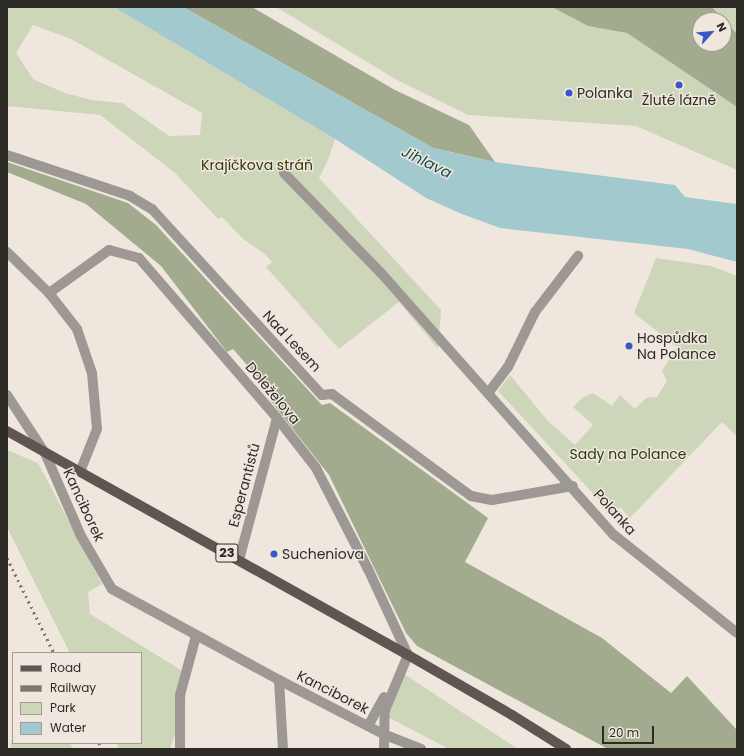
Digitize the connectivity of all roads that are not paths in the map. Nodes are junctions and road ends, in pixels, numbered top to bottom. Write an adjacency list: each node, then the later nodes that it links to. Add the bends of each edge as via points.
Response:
1 (7, 155): 12 (street, Nad Lesem, via 130,196 152,209 322,395 332,394 471,496 492,500)
2 (284, 173): 6 (street, Polanka, via 370,261)
3 (7, 252): 5 (street)
4 (578, 256): 6 (street, via 535,312 508,367)
5 (49, 293): 8 (street, Doleželova, via 109,250 139,258); 11 (street, via 77,329 92,373 98,429)
6 (489, 392): 12 (street, Polanka)
7 (7, 396): 10 (street)
8 (277, 418): 13 (street, Esperantistů); 16 (street, Doleželova, via 316,468 368,569)
9 (7, 432): 10 (main road, 23)
10 (45, 453): 11 (main road, 23); 15 (street, Kanciborek, via 81,536 112,589)
11 (80, 472): 13 (main road, 23)
12 (573, 486): 14 (street, Polanka, via 614,535)
13 (239, 560): 16 (main road, 23)
14 (737, 633)
15 (196, 636): 17 (street, Kanciborek); 20 (street, via 180,695)
16 (408, 655): 18 (street); 19 (street, Kanciborek, via 384,710); 24 (main road, 23)
17 (279, 680): 18 (street, Kanciborek); 21 (street)
18 (368, 726): 19 (street, Kanciborek)
19 (383, 734): 22 (street); 23 (street)
20 (180, 749)
21 (283, 749)
22 (384, 749)
23 (421, 749)
24 (566, 749)

